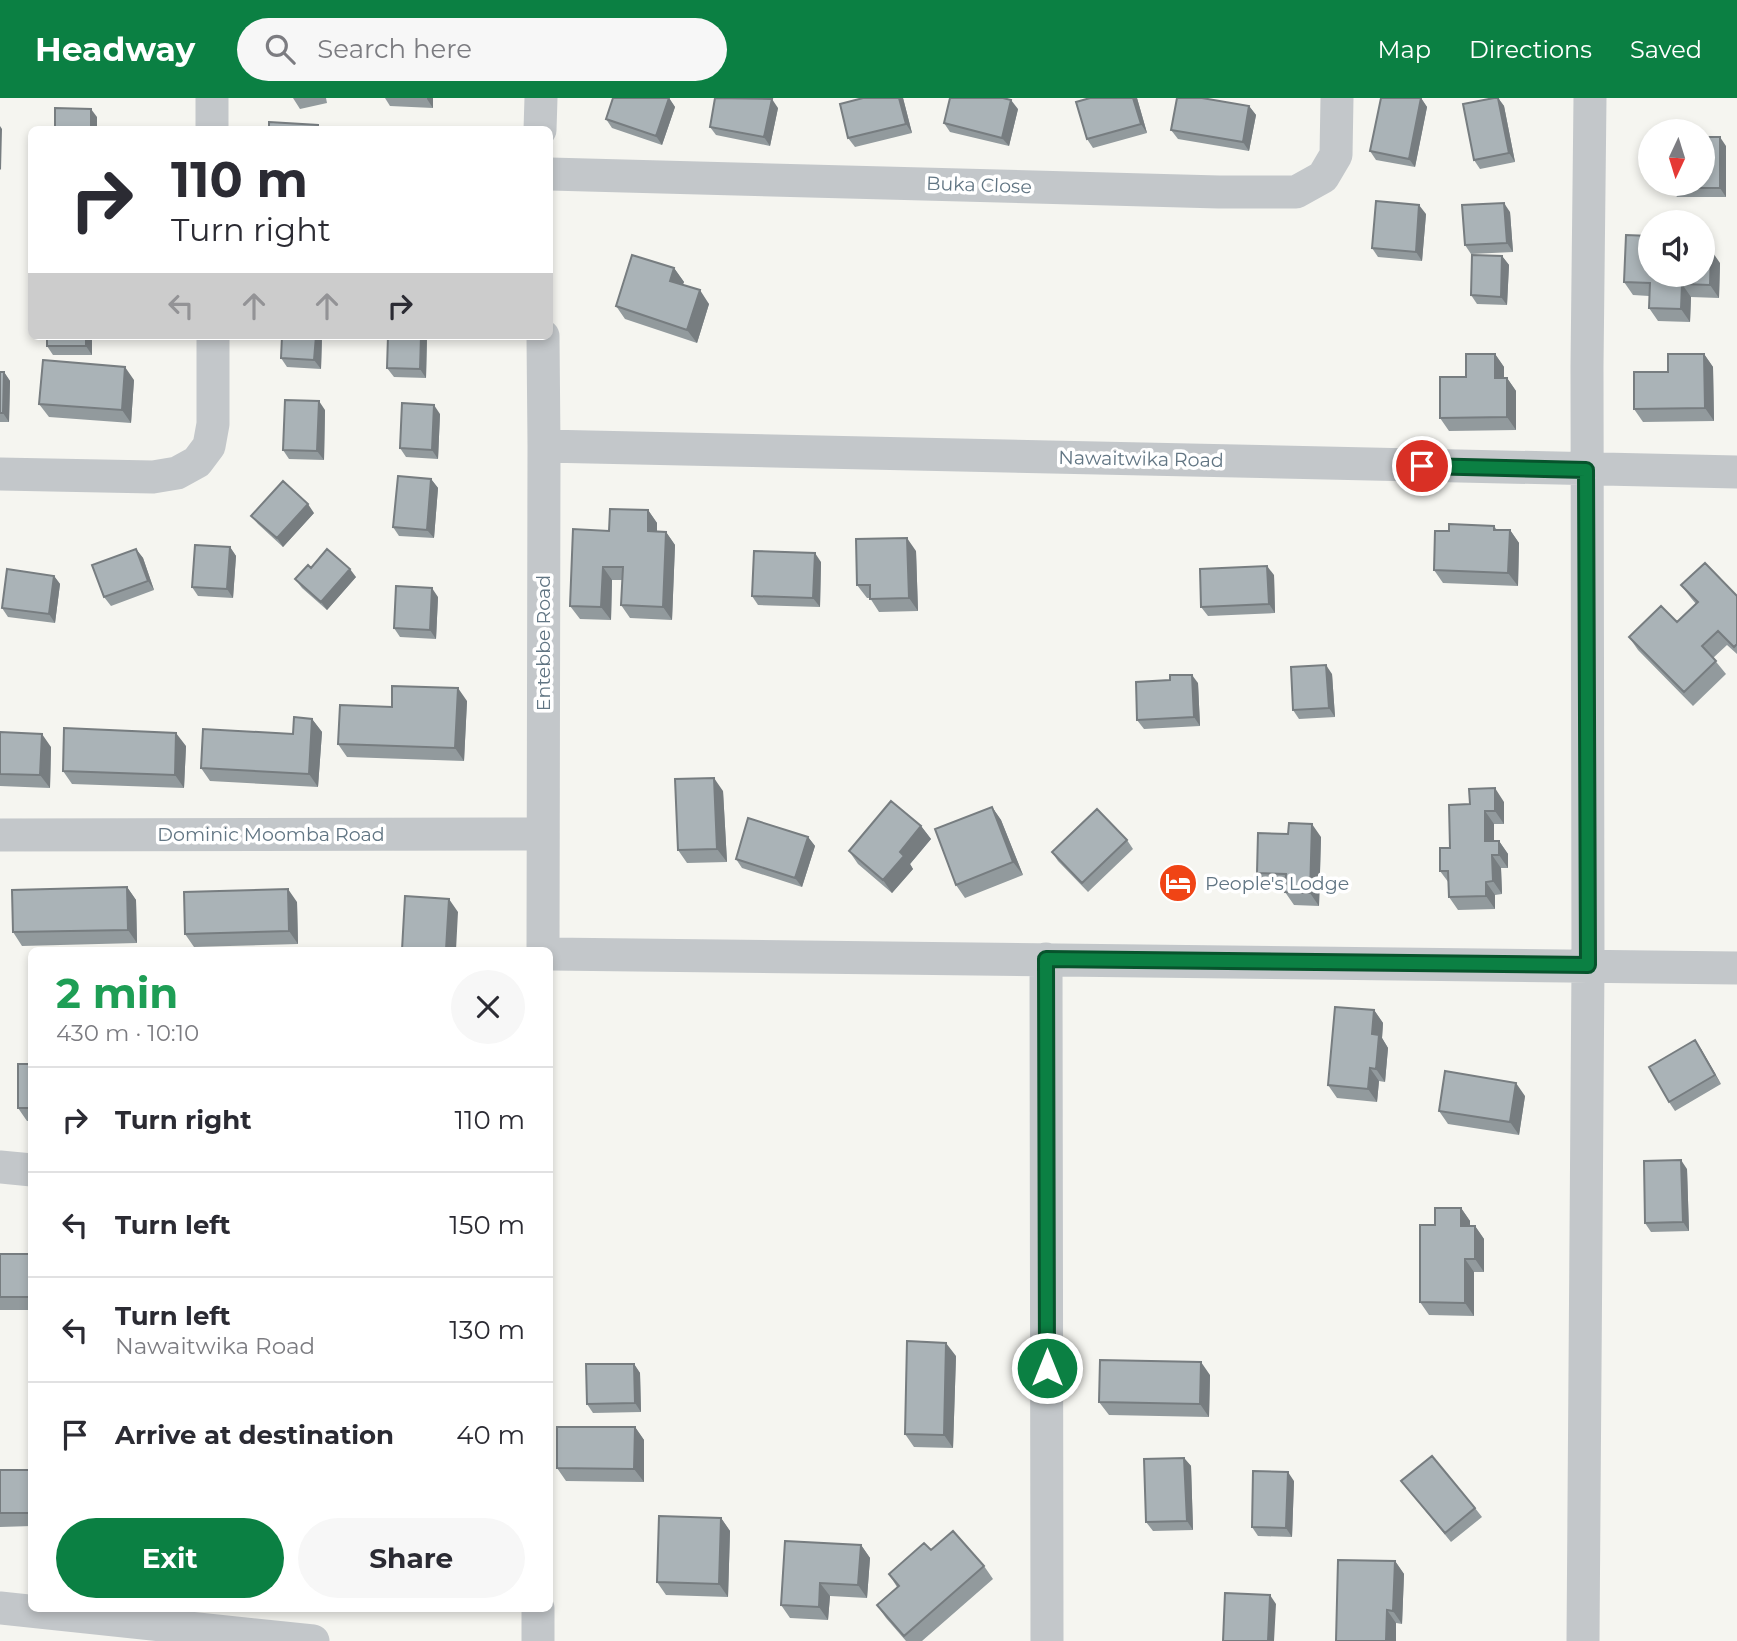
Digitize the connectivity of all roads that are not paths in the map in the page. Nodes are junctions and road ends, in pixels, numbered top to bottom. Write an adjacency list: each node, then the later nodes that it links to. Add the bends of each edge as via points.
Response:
1 (212, 98): 5 (street)
2 (541, 98): 6 (street)
3 (1337, 98): 7 (street, Buka Close, via 1336,155 1323,177 1296,192)
4 (1590, 98): 11 (street)
5 (212, 126)
6 (540, 126)
7 (553, 174)
8 (213, 340): 13 (street, via 213,424 209,446 197,462 177,473 153,477)
9 (542, 340): 10 (street, Entebbe Road)
10 (544, 446): 11 (street, Nawaitwika Road); 14 (street, Entebbe Road)
11 (1586, 470): 12 (street, Nawaitwika Road); 19 (street)
12 (1737, 472)
13 (0, 474)
14 (543, 834): 15 (street, Dominic Moomba Road); 16 (street, Entebbe Road)
15 (0, 835)
16 (543, 947)
17 (553, 954): 18 (street)
18 (1046, 959): 19 (street); 29 (street)
19 (1588, 965): 20 (street); 30 (street)
20 (1737, 968)
21 (0, 1167): 22 (street)
22 (28, 1170)
23 (0, 1608): 24 (street)
24 (28, 1611)
25 (38, 1612): 27 (street)
26 (538, 1612): 28 (street)
27 (313, 1641)
28 (538, 1641)
29 (1047, 1641)
30 (1583, 1641)

